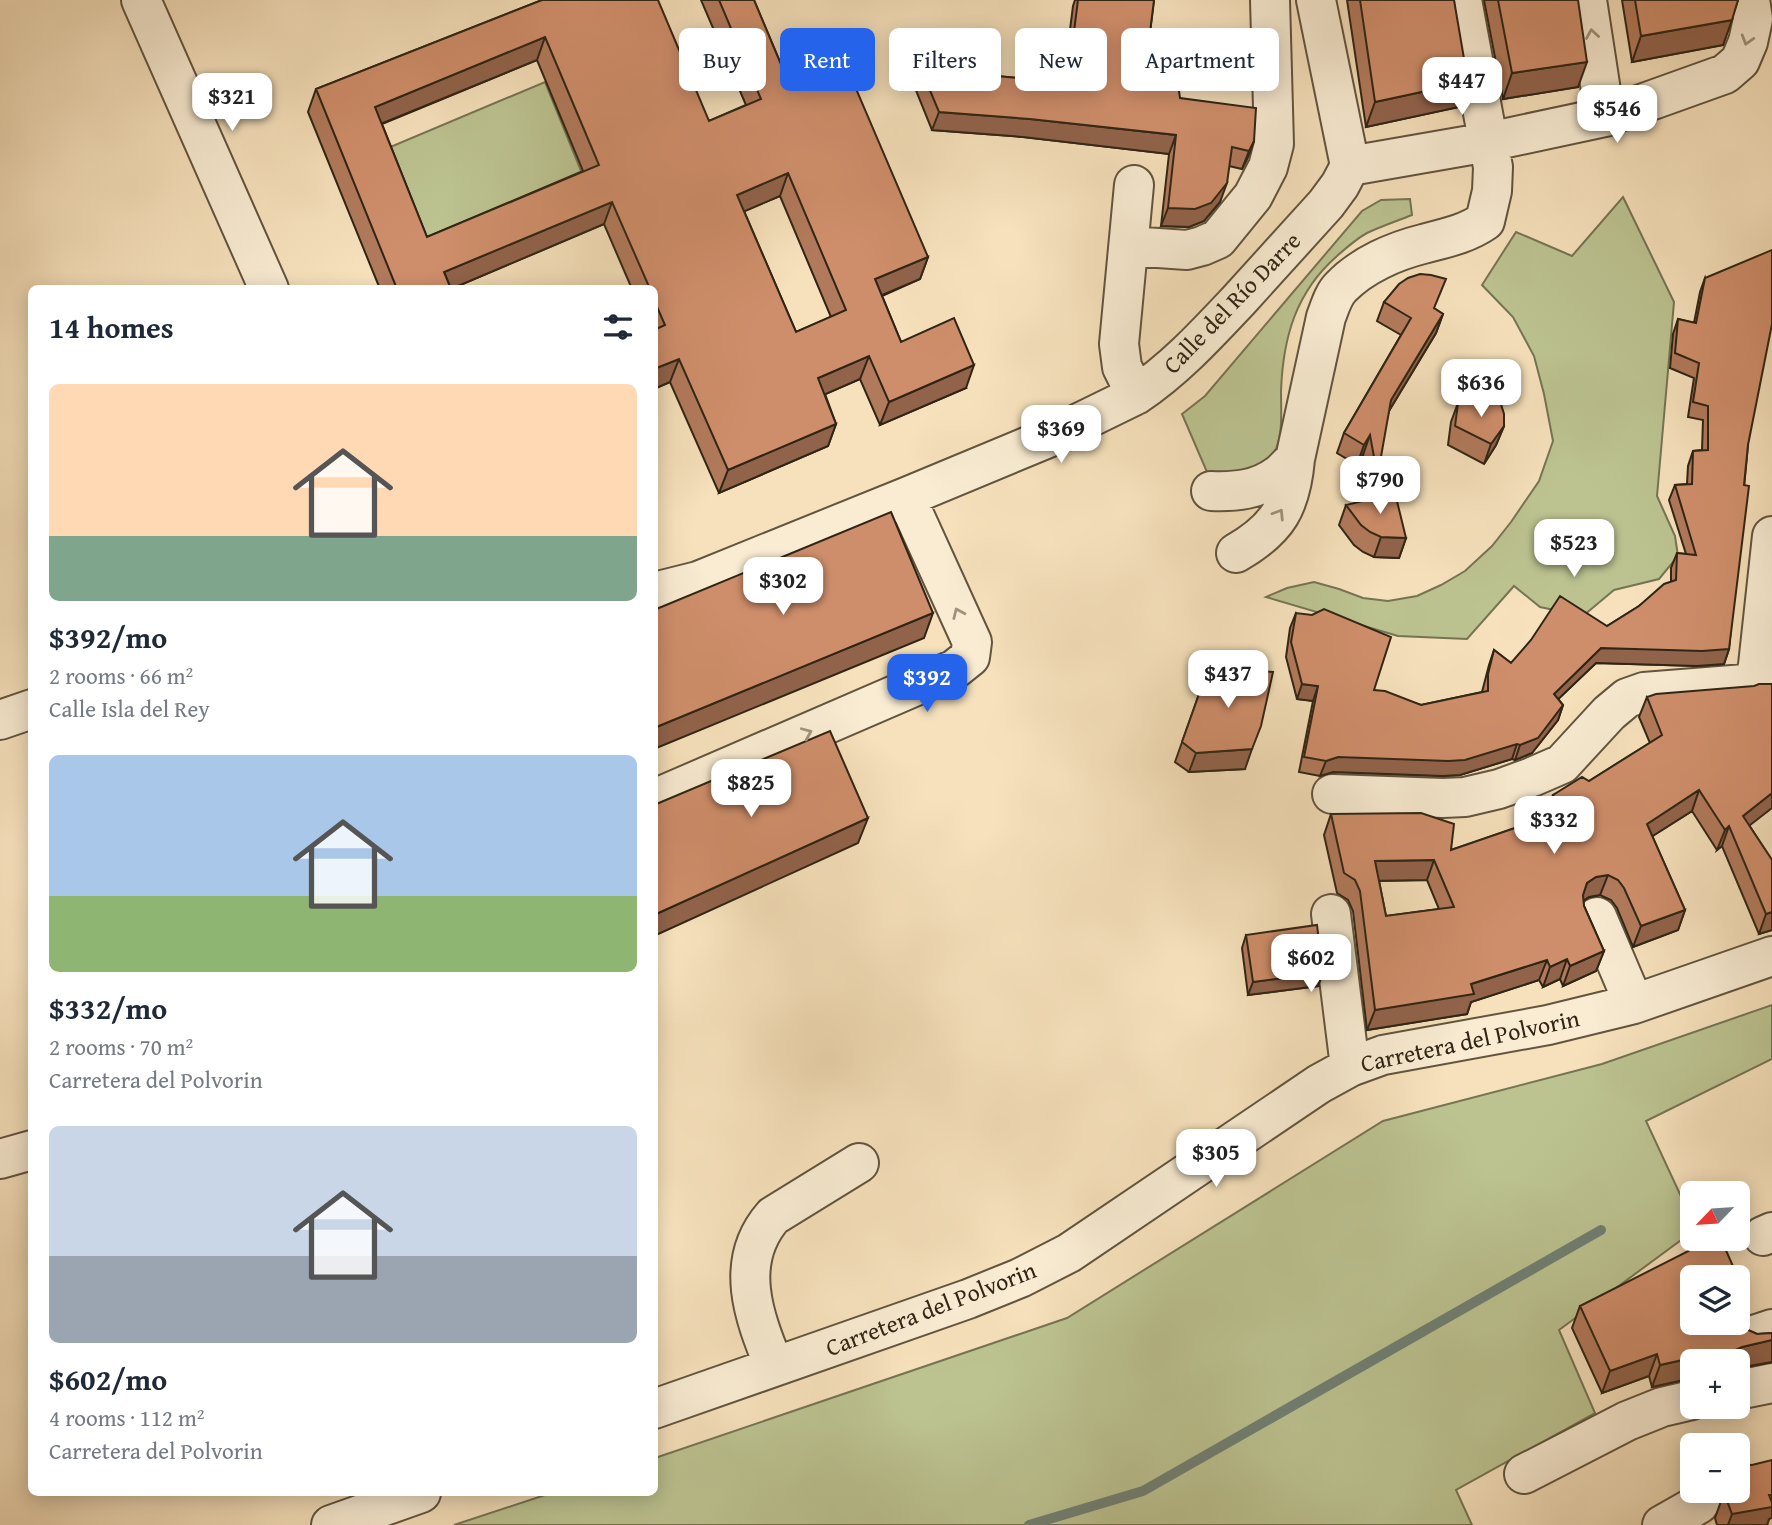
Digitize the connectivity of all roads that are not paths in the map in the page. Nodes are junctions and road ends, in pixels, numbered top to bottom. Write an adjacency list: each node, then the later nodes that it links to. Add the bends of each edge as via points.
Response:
1 (141, 0): 12 (street)
2 (1270, 0): 11 (street, via 1274,144 1253,196 1218,239 1202,246 1187,250)
3 (1316, 0): 9 (street)
4 (1462, 0): 8 (street)
5 (1587, 0): 7 (street, one-way to 5)
6 (1750, 0): 7 (street, one-way to 7, via 1753,19 1748,42 1740,61 1725,74)
7 (1605, 117): 8 (street)
8 (1488, 142): 9 (street); 14 (street, via 1493,167 1485,220 1473,230 1403,249 1360,272 1333,299)
9 (1350, 166): 13 (street, Calle del Río Darre, via 1326,204 1208,333)
10 (1134, 185): 11 (street)
11 (1129, 246): 13 (street, via 1119,344 1122,367)
12 (267, 285)
13 (1136, 395): 16 (street, Calle del Río Darre, via 1048,438)
14 (1294, 458): 15 (street, via 1279,475 1258,486 1235,492); 18 (street, one-way to 14, via 1273,525 1286,505)
15 (1211, 491)
16 (906, 497): 19 (street, Calle del Río Darre, via 698,581); 23 (street, one-way to 16, via 955,669 970,657 972,642)
17 (1772, 536): 22 (street, via 1756,676 1745,684 1644,692 1627,698 1562,764 1499,789 1443,798)
18 (1236, 553)
19 (658, 591)
20 (28, 710): 21 (street)
21 (0, 720)
22 (1332, 794)
23 (658, 797)
24 (1331, 914): 28 (street)
25 (1597, 917): 27 (street)
26 (1772, 956): 27 (street, Carretera del Polvorin)
27 (1634, 1004): 28 (street, Carretera del Polvorin, via 1383,1055)
28 (1350, 1067): 32 (street, Carretera del Polvorin, via 1069,1253 968,1300)
29 (28, 1151): 30 (street)
30 (0, 1159)
31 (859, 1164): 32 (street, via 773,1216 762,1228 749,1275 753,1307)
32 (774, 1366): 36 (street, Carretera del Polvorin)
33 (1772, 1383): 34 (street)
34 (1750, 1388)
35 (1680, 1403): 37 (street, via 1628,1421)
36 (658, 1408)
37 (1524, 1474)
38 (413, 1496): 40 (street)
39 (1700, 1503): 41 (street)
40 (331, 1525)
41 (1662, 1525)

